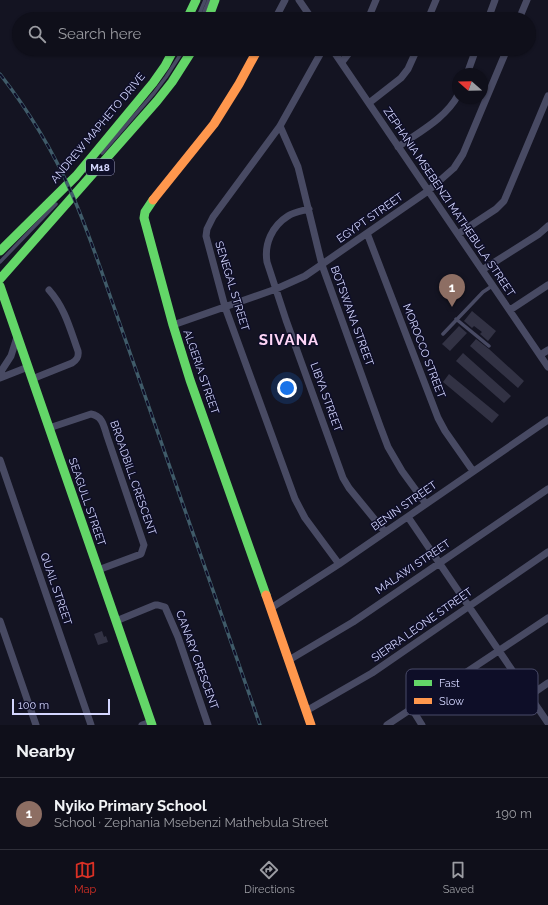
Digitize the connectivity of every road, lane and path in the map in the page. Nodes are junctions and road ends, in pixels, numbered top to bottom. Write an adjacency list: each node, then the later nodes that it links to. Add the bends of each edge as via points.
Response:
1 (195, 0): 11 (street)
2 (205, 0): 12 (lane)
3 (209, 0): 13 (lane)
4 (215, 0): 14 (street)
5 (285, 0): 15 (street)
6 (299, 0): 16 (street)
7 (376, 0): 17 (street)
8 (436, 0): 18 (street)
9 (495, 0): 19 (street)
10 (526, 0): 20 (street)
11 (190, 12)
12 (200, 12)
13 (204, 12)
14 (211, 12)
15 (279, 12)
16 (307, 12)
17 (371, 12)
18 (431, 12)
19 (491, 12)
20 (522, 12)
21 (170, 56): 49 (street, ANDREW MAPHETO DRIVE / M18, via 153,83 76,176)
22 (180, 56): 39 (lane, via 154,93)
23 (184, 56): 48 (lane, via 169,80 136,121)
24 (188, 56): 53 (street, M18, via 157,101)
25 (252, 56): 62 (street, ALGERIA STREET, via 239,84 214,124 145,212 145,225)
26 (319, 56): 37 (street, SENEGAL STREET)
27 (337, 56): 32 (street, ZEPHANIA MSEBENZI MATHEBULA STREET)
28 (347, 56): 32 (street)
29 (413, 56): 35 (street, via 401,78)
30 (473, 56): 33 (street)
31 (504, 56): 41 (street, EGYPT STREET, via 463,154 454,168)
32 (342, 62): 35 (street, ZEPHANIA MSEBENZI MATHEBULA STREET)
33 (468, 68)
34 (548, 96): 47 (street, via 504,201)
35 (369, 103): 38 (street, ZEPHANIA MSEBENZI MATHEBULA STREET)
36 (452, 104): 38 (street, via 447,112)
37 (280, 126): 44 (street, BOTSWANA STREET, via 298,167); 59 (street, SENEGAL STREET, via 213,217 207,229 206,236)
38 (398, 147): 41 (street, ZEPHANIA MSEBENZI MATHEBULA STREET)
39 (99, 156)
40 (94, 162): 42 (lane)
41 (428, 190): 46 (street, EGYPT STREET); 47 (street, ZEPHANIA MSEBENZI MATHEBULA STREET)
42 (63, 196)
43 (58, 201): 50 (lane)
44 (309, 210): 51 (street, BOTSWANA STREET); 57 (street, LIBYA STREET, via 295,212 284,218 268,239 266,254)
45 (548, 226): 52 (street)
46 (367, 233): 51 (street, EGYPT STREET); 76 (street, MOROCCO STREET, via 438,418)
47 (458, 234): 52 (street, ZEPHANIA MSEBENZI MATHEBULA STREET)
48 (20, 249)
49 (0, 251)
50 (0, 262)
51 (322, 265): 57 (street, EGYPT STREET); 78 (street, BOTSWANA STREET, via 388,447)
52 (482, 270): 56 (street, ZEPHANIA MSEBENZI MATHEBULA STREET)
53 (0, 279)
54 (548, 285): 60 (street)
55 (0, 286): 64 (street, SEAGULL STREET)
56 (492, 286): 60 (street, ZEPHANIA MSEBENZI MATHEBULA STREET); 61 (lane)
57 (276, 289): 59 (street, EGYPT STREET); 80 (street, LIBYA STREET, via 343,478)
58 (49, 290): 72 (street, via 64,313 78,351 78,358 72,363)
59 (225, 307): 62 (street, EGYPT STREET); 83 (street, SENEGAL STREET, via 295,499 305,518)
60 (510, 310): 67 (street, ZEPHANIA MSEBENZI MATHEBULA STREET)
61 (456, 319): 63 (lane); 65 (lane)
62 (173, 325): 86 (street, ALGERIA STREET)
63 (443, 334)
64 (17, 337): 68 (street, SEAGULL STREET); 70 (street, via 14,350)
65 (489, 346)
66 (548, 350): 67 (street)
67 (540, 355): 69 (street, ZEPHANIA MSEBENZI MATHEBULA STREET)
68 (28, 367): 71 (street); 72 (street, SEAGULL STREET)
69 (548, 367)
70 (0, 373)
71 (0, 378)
72 (32, 379): 74 (street, SEAGULL STREET)
73 (548, 420): 76 (street, BENIN STREET)
74 (49, 428): 84 (street, SEAGULL STREET); 84 (street, BROADBILL CRESCENT, via 91,414 101,418 144,542 141,554)
75 (0, 460): 103 (street, QUAIL STREET)
76 (473, 471): 78 (street, BENIN STREET)
77 (548, 489): 82 (street, MALAWI STREET)
78 (426, 504): 79 (street, BENIN STREET)
79 (408, 516): 80 (street, BENIN STREET); 82 (street)
80 (385, 532): 83 (street, BENIN STREET)
81 (548, 552): 85 (street, SIERRA LEONE STREET)
82 (439, 563): 85 (street); 91 (street, MALAWI STREET, via 353,622)
83 (339, 564): 86 (street, BENIN STREET)
84 (98, 570): 89 (street, SEAGULL STREET)
85 (468, 606): 90 (street); 97 (street, SIERRA LEONE STREET, via 372,673)
86 (271, 608): 91 (street, ALGERIA STREET)
87 (548, 618): 90 (street)
88 (0, 621): 102 (street)
89 (116, 621): 101 (street, SEAGULL STREET); 104 (street, CANARY CRESCENT, via 155,605 167,609)
90 (499, 651): 92 (street); 93 (street)
91 (289, 660): 97 (street, ALGERIA STREET)
92 (472, 669)
93 (511, 669)
94 (548, 683): 95 (street)
95 (538, 690)
96 (538, 709): 100 (street)
97 (306, 711): 105 (street, ALGERIA STREET)
98 (406, 713): 106 (street)
99 (416, 715): 107 (street)
100 (548, 723)
101 (148, 724)
102 (36, 725)
103 (91, 725)
104 (208, 725)
105 (311, 725)
106 (387, 725)
107 (422, 725)

